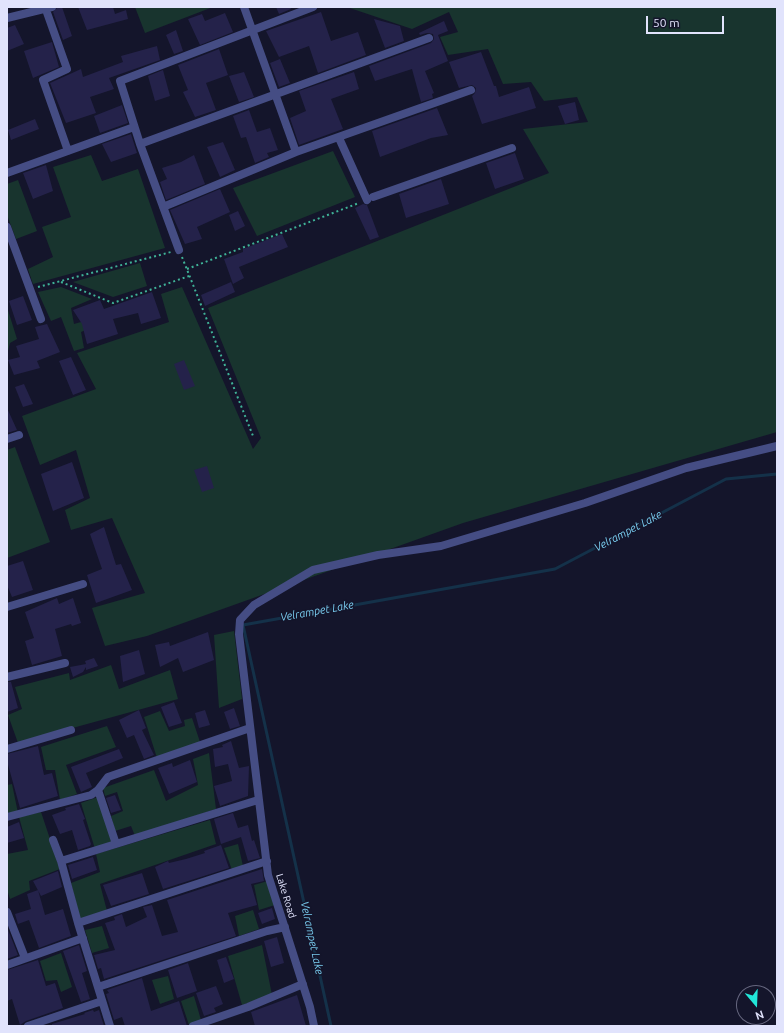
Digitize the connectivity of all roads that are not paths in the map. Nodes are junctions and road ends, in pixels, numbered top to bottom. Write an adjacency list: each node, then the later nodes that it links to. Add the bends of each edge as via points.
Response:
1 (244, 7): 5 (street)
2 (313, 7): 5 (street)
3 (48, 8): 4 (street); 13 (street, via 68,69 43,80)
4 (7, 18)
5 (251, 30): 8 (street); 9 (street, via 120,82)
6 (429, 38): 8 (street)
7 (471, 90): 10 (street)
8 (274, 94): 11 (street); 14 (street)
9 (134, 127): 11 (street); 13 (street)
10 (339, 138): 12 (street, via 370,198); 14 (street)
11 (140, 144): 16 (street)
12 (512, 148)
13 (68, 151): 15 (street)
14 (296, 152): 16 (street)
15 (7, 173)
16 (163, 207): 19 (street)
17 (7, 227): 18 (street)
18 (9, 242): 20 (street)
19 (179, 250)
20 (41, 319)
21 (19, 435): 22 (street)
22 (7, 439)
23 (777, 446): 28 (street, Lake Road, via 686,468 585,503 440,546 378,555 313,570 254,605 240,620 239,634)
24 (83, 584): 25 (street)
25 (7, 607)
26 (65, 663): 27 (street)
27 (7, 677)
28 (250, 728): 31 (street, via 108,777); 32 (street, Lake Road)
29 (71, 730): 30 (street)
30 (7, 749)
31 (98, 790): 33 (street, via 91,795); 35 (street)
32 (258, 800): 35 (street); 37 (street, Lake Road)
33 (7, 817)
34 (53, 840): 36 (street)
35 (116, 844): 36 (street)
36 (62, 861): 39 (street)
37 (267, 861): 39 (street); 40 (street, Lake Road, via 268,875)
38 (7, 912): 42 (street)
39 (78, 923): 41 (street)
40 (285, 927): 44 (street, Lake Road); 45 (street)
41 (82, 938): 42 (street); 45 (street)
42 (25, 958): 43 (street)
43 (7, 965)
44 (303, 984): 49 (street); 50 (street, Lake Road)
45 (98, 987): 46 (street)
46 (102, 1001): 47 (street); 48 (street)
47 (28, 1026)
48 (110, 1026)
49 (193, 1026)
50 (314, 1026)

